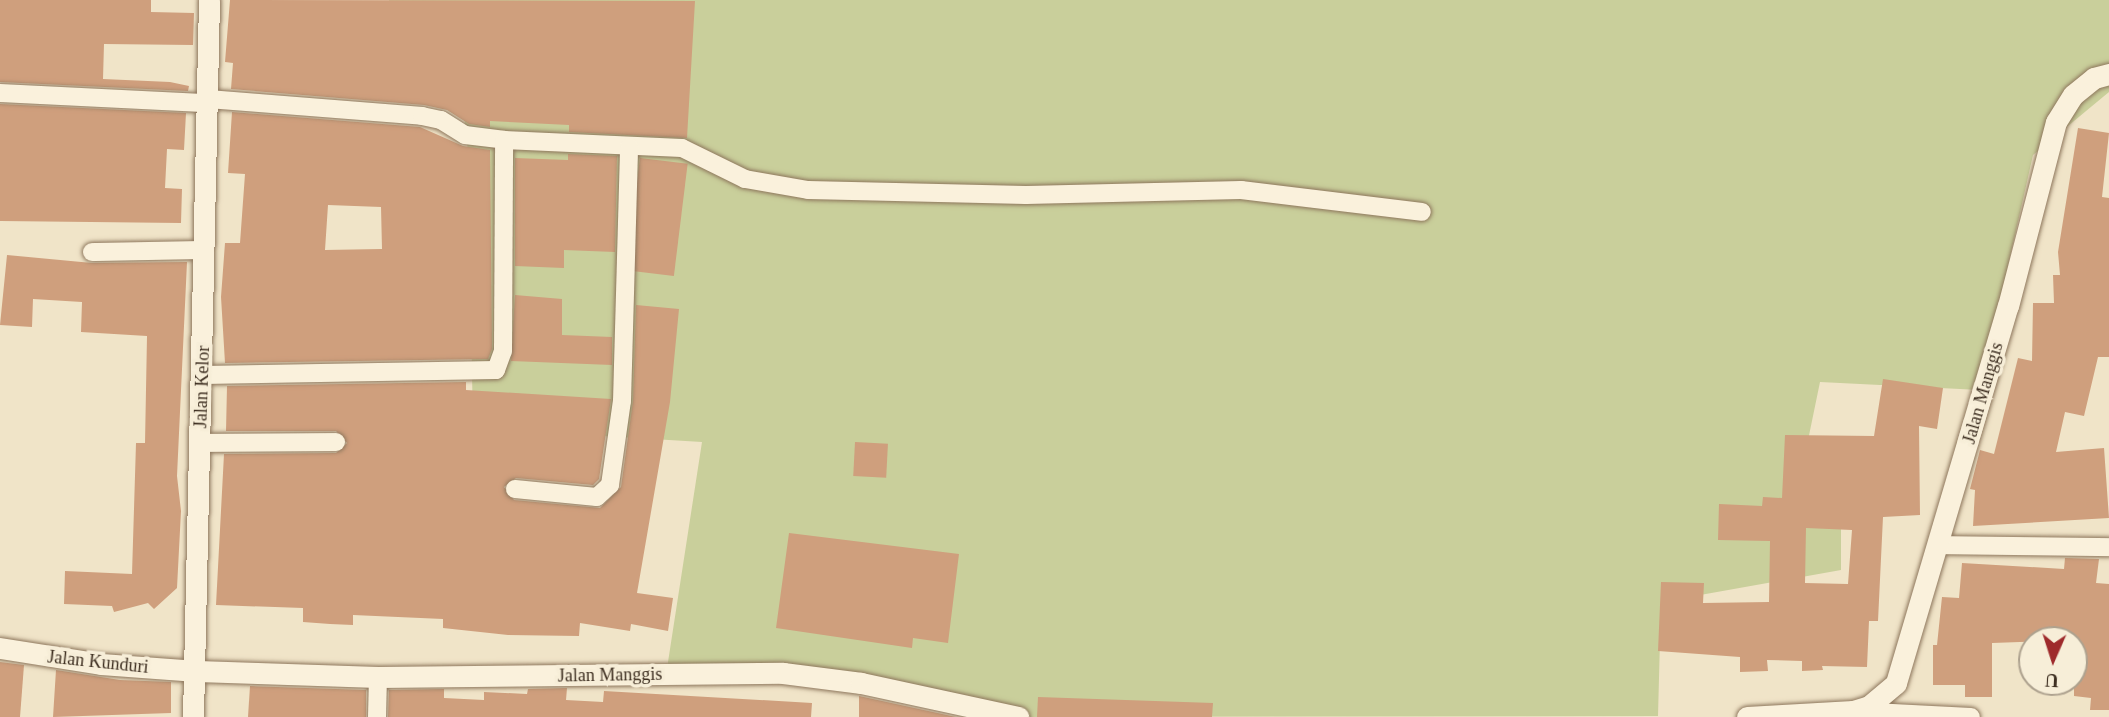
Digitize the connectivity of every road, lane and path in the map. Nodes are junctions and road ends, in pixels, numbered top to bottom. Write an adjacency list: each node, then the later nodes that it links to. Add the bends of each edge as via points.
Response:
1 (209, 0): 4 (street, Jalan Kelor)
2 (2109, 74): 14 (street, Jalan Manggis, via 2094,78 2073,95 2056,122)
3 (0, 93): 4 (street)
4 (208, 101): 5 (street, via 422,116 441,120 465,135); 8 (street, Jalan Kelor)
5 (504, 140): 6 (street); 10 (street, via 503,351 496,370)
6 (629, 147): 7 (street, via 682,148 745,179 808,190 1026,195 1241,190); 13 (street, via 622,401 610,485 597,497)
7 (1422, 212)
8 (205, 250): 9 (street); 10 (street, Jalan Kelor)
9 (92, 252)
10 (203, 375): 12 (street, Jalan Kelor)
11 (336, 442): 12 (street)
12 (200, 443): 17 (street, Jalan Kelor)
13 (515, 489)
14 (1939, 545): 15 (street); 19 (street, Jalan Manggis, via 1896,683 1869,706)
15 (2109, 547)
16 (0, 648): 17 (street, Jalan Kunduri, via 101,664)
17 (197, 671): 18 (street, Jalan Manggis); 21 (street, Jalan Kelor)
18 (378, 677): 22 (street); 23 (street, Jalan Manggis, via 783,673 861,683)
19 (1853, 711): 20 (street, Jalan Manggis); 24 (street, Jalan Manggis)
20 (1905, 716): 25 (street, Jalan Manggis)
21 (193, 717)
22 (377, 717)
23 (1018, 717)
24 (1747, 717)
25 (1971, 717)

